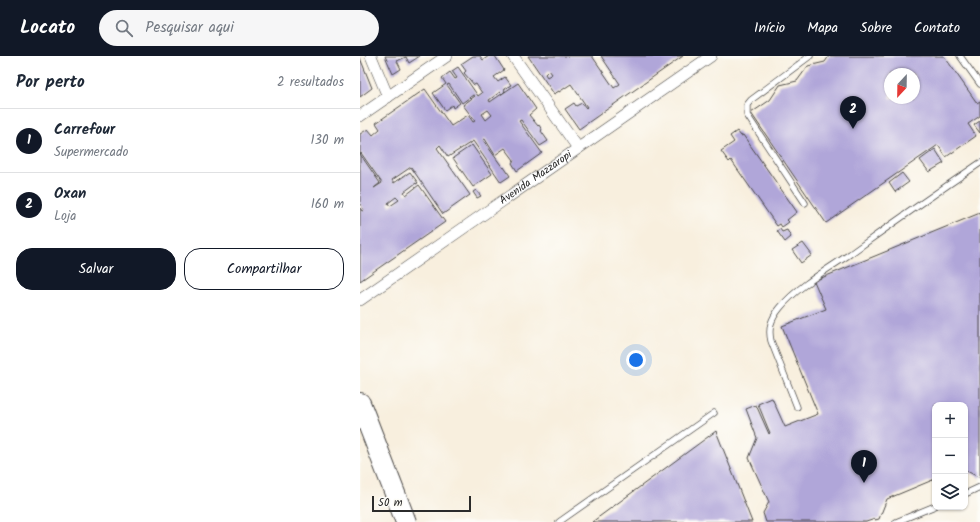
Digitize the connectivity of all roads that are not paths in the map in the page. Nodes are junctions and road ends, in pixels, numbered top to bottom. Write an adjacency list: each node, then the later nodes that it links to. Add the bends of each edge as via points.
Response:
1 (371, 56): 8 (street)
2 (447, 56): 8 (street)
3 (513, 56): 10 (street)
4 (711, 56): 10 (street, Avenida Mazzaropi)
5 (810, 56): 12 (lane, via 751,100 746,109 747,116)
6 (960, 56): 7 (lane)
7 (980, 84)
8 (388, 97): 9 (street)
9 (360, 116)
10 (578, 148): 13 (street, Avenida Mazzaropi)
11 (980, 163): 15 (lane, via 823,272 780,308 768,331 770,342)
12 (805, 203)
13 (360, 300)
14 (360, 403): 20 (highway)
15 (797, 407)
16 (714, 413): 21 (lane)
17 (980, 488): 18 (lane)
18 (968, 493)
19 (932, 507): 22 (lane)
20 (406, 522)
21 (559, 522)
22 (896, 522)

